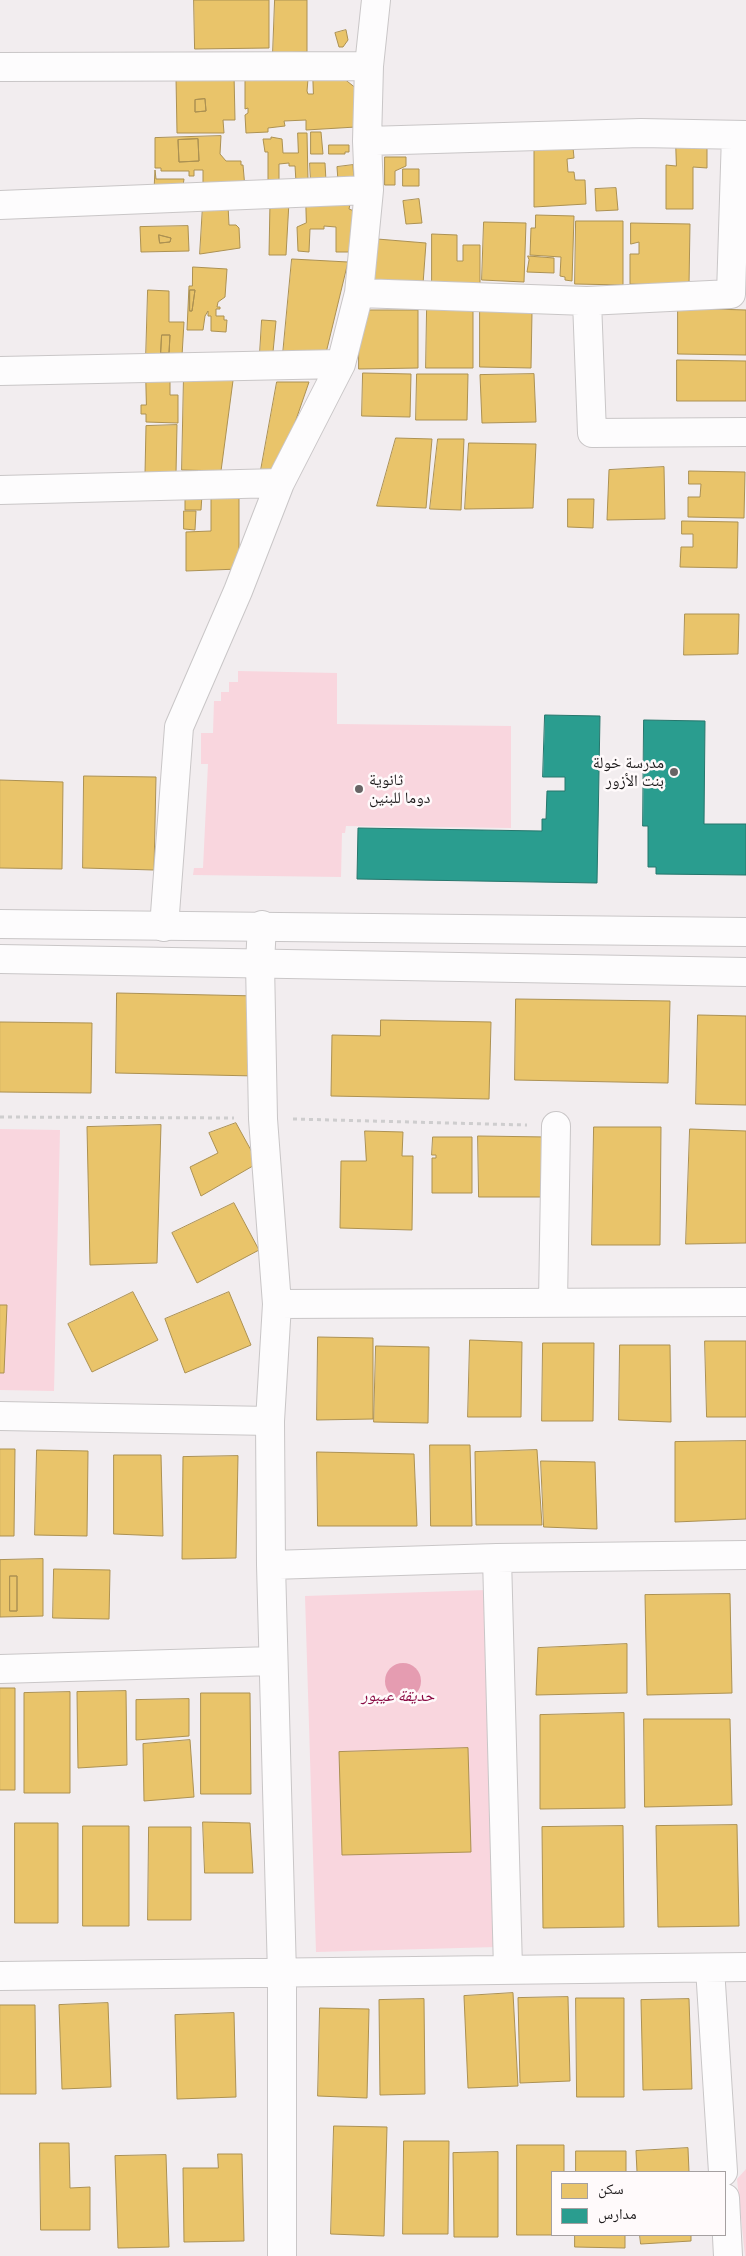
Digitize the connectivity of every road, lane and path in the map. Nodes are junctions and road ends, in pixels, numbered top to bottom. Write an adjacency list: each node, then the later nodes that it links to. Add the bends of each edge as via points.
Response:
1 (376, 0): 2 (street)
2 (369, 66): 3 (street); 5 (street)
3 (0, 67)
4 (741, 135): 5 (street, via 641,133); 9 (street, via 731,294)
5 (366, 140): 6 (street)
6 (369, 190): 7 (street); 8 (street)
7 (0, 205)
8 (359, 293): 9 (street); 10 (street)
9 (587, 301): 12 (street, via 592,433)
10 (341, 364): 11 (street); 13 (street)
11 (0, 371)
12 (746, 432)
13 (280, 483): 14 (street); 17 (street, via 179,727)
14 (0, 490)
15 (0, 924): 17 (street)
16 (262, 925): 17 (street); 18 (street); 20 (street)
17 (164, 927)
18 (746, 932)
19 (0, 959): 20 (street)
20 (260, 963): 21 (street); 23 (street)
21 (746, 972)
22 (0, 1117): 23 (path)
23 (263, 1118): 24 (path); 27 (street)
24 (556, 1126): 25 (street)
25 (552, 1302): 26 (street); 27 (street)
26 (746, 1302)
27 (277, 1304): 29 (street)
28 (0, 1416): 29 (street)
29 (270, 1421): 32 (street)
30 (746, 1555): 31 (street)
31 (496, 1558): 32 (street); 37 (street)
32 (271, 1565): 33 (street)
33 (273, 1662): 34 (street); 38 (street)
34 (0, 1669)
35 (746, 1967): 36 (street)
36 (710, 1968): 37 (street); 40 (street)
37 (508, 1969): 38 (street)
38 (282, 1974): 39 (street); 42 (street)
39 (0, 1976)
40 (723, 2171)
41 (726, 2217): 43 (street)
42 (282, 2256)
43 (728, 2256)

